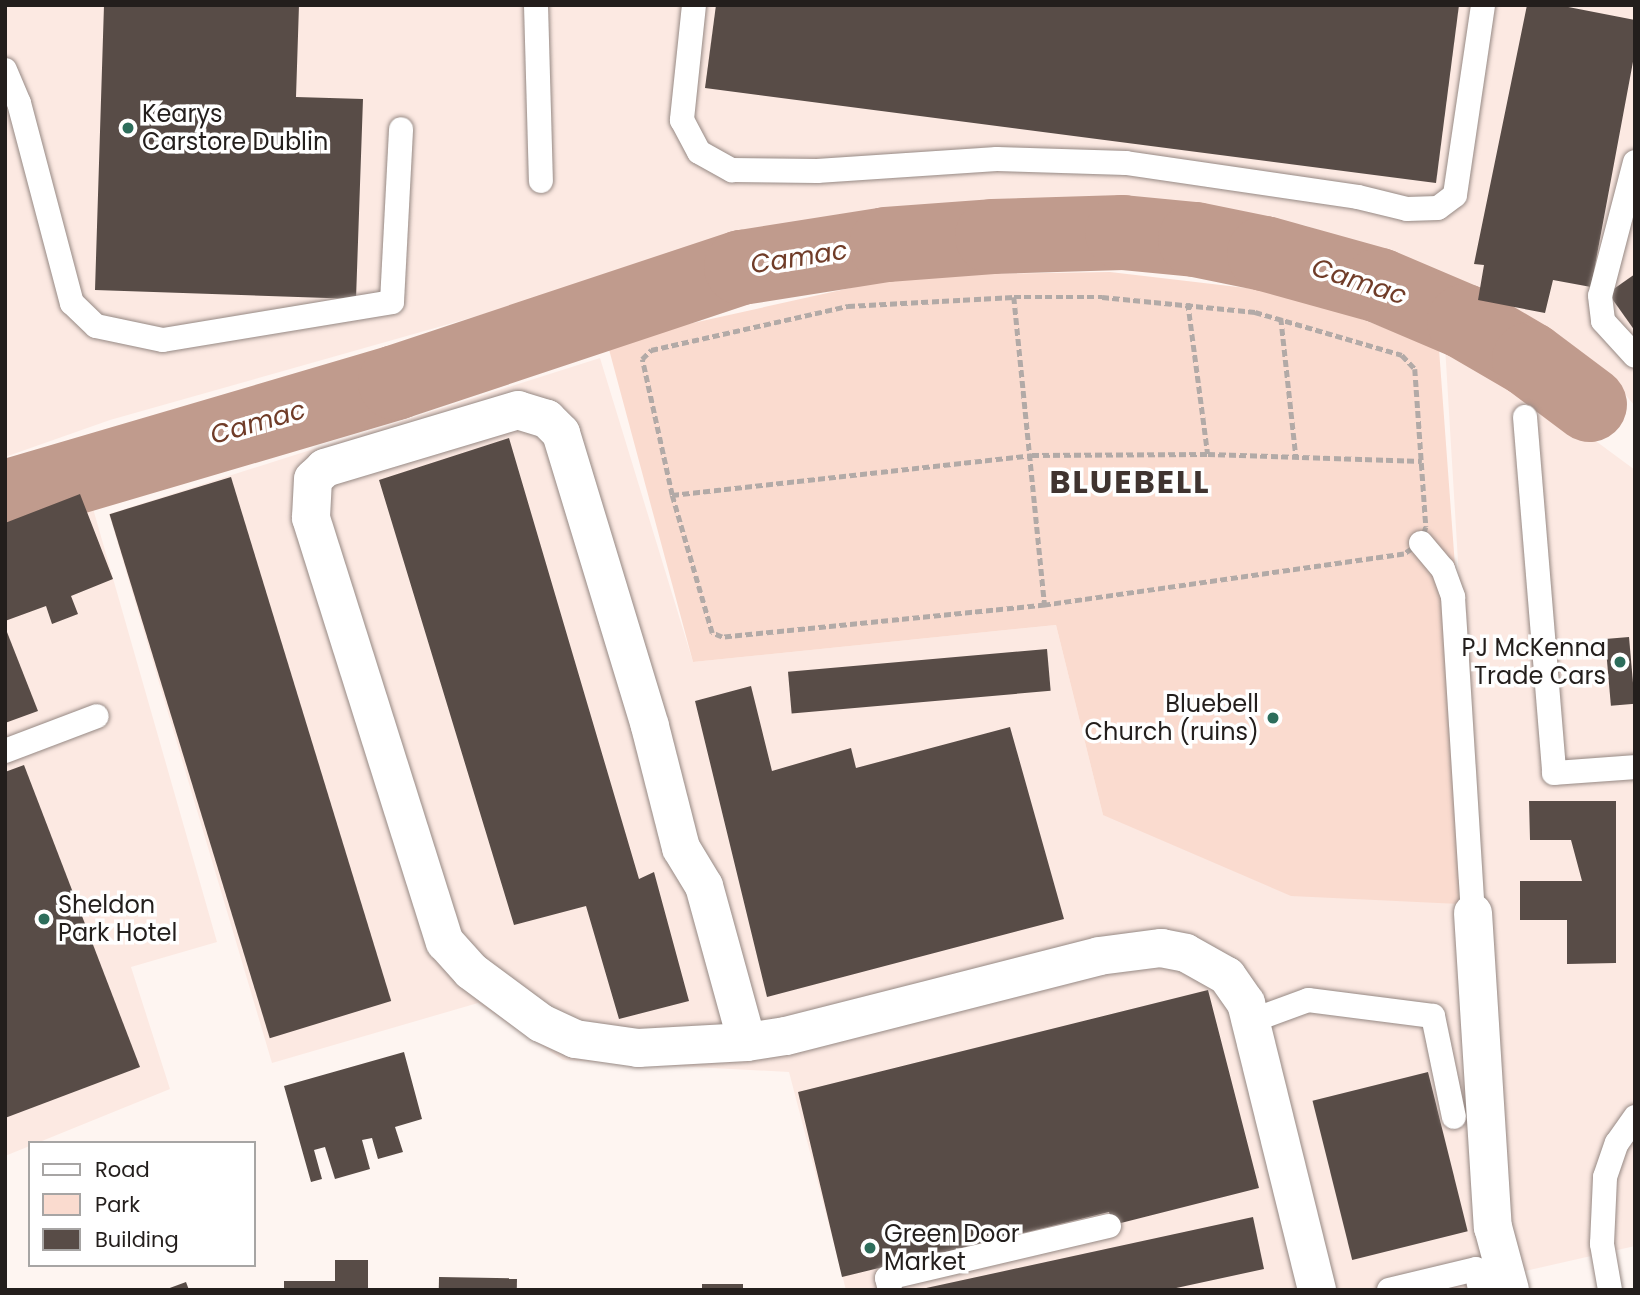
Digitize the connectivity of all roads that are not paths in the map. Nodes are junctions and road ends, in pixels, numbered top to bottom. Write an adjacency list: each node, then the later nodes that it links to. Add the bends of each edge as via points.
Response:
1 (536, 5): 7 (lane)
2 (694, 5): 3 (lane, via 682,120 699,152 732,170 817,171 997,159 1126,163 1358,197 1407,209 1438,208 1455,195)
3 (1483, 5)
4 (5, 70): 5 (lane, via 19,103 72,303 96,326 163,340 392,302)
5 (401, 129)
6 (1635, 162): 8 (lane, via 1600,296 1603,321)
7 (541, 181)
8 (1635, 356)
9 (1525, 417): 13 (lane, via 1554,773)
10 (1421, 542): 14 (lane, via 1443,569 1453,597)
11 (97, 716): 12 (lane)
12 (5, 751)
13 (1635, 767)
14 (1473, 913): 24 (street, via 1493,1227)
15 (1251, 1021): 16 (street, via 1238,989 1208,963 1161,948 1135,949 786,1036); 17 (lane, via 1308,1000 1433,1016); 21 (street)
16 (747, 1041): 16 (street, via 638,1048 575,1039 531,1016 471,971 445,942 311,518 313,479 325,468 518,410 547,419 561,433 650,726 681,848 704,886)
17 (1454, 1117)
18 (1635, 1117): 25 (lane, via 1617,1143 1605,1177 1602,1244)
19 (1109, 1226): 20 (lane, via 887,1278)
20 (890, 1290)
21 (1317, 1290)
22 (1389, 1290): 23 (lane, via 1476,1269)
23 (1480, 1290)
24 (1510, 1290)
25 (1610, 1290)

